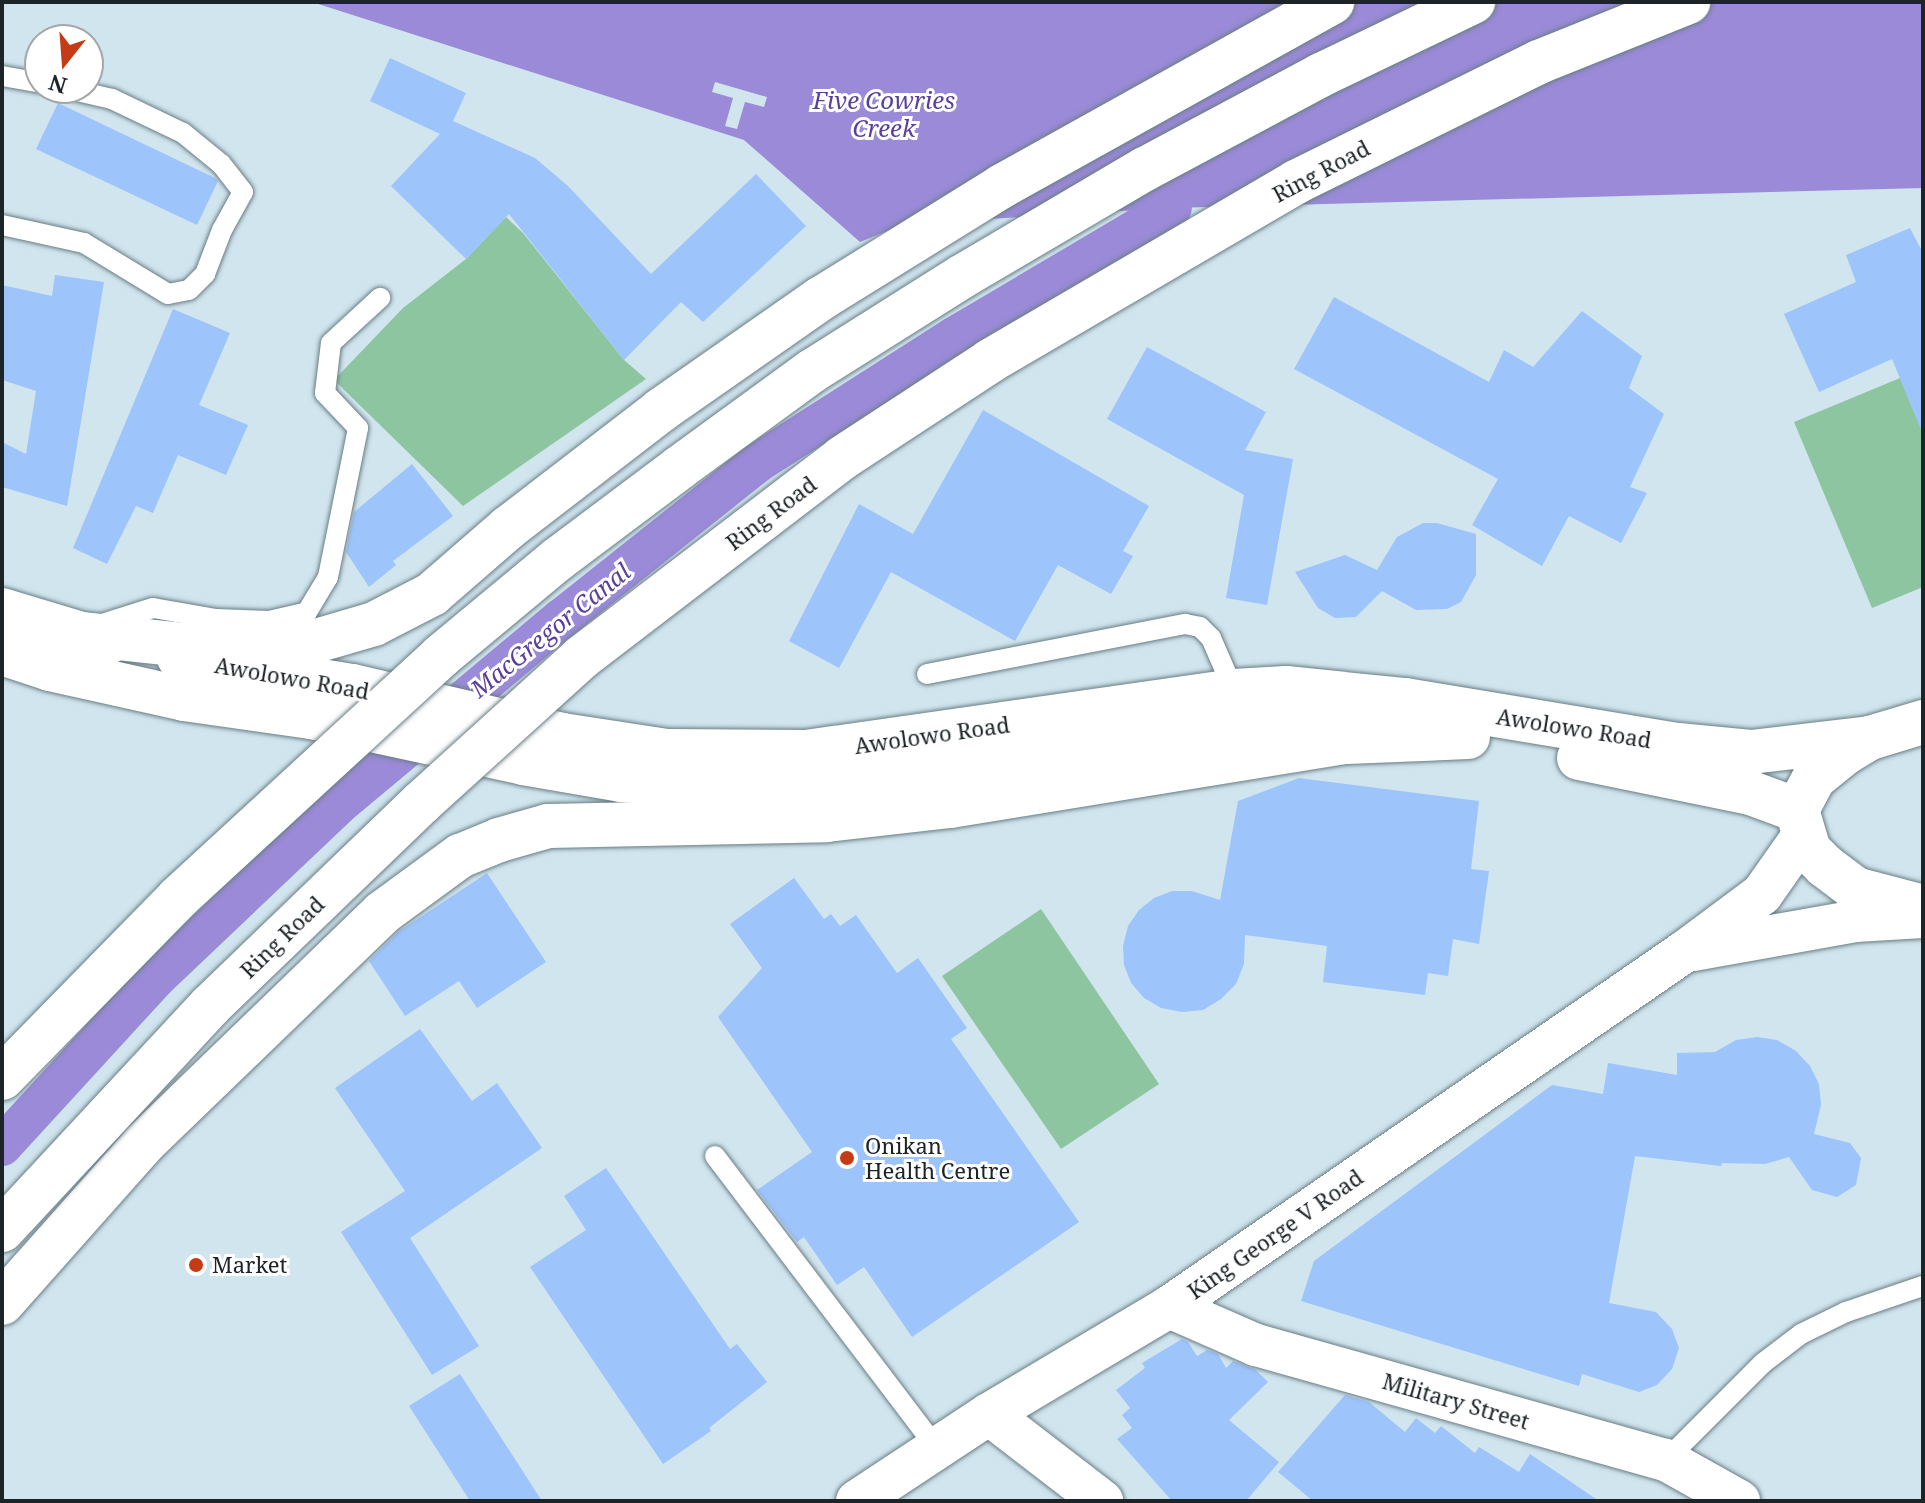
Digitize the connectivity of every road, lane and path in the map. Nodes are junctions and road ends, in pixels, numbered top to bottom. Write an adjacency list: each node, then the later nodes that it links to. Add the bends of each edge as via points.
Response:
1 (1332, 2): 10 (main road, via 1015,178 820,299 661,410 432,594 374,624 316,641 259,647)
2 (1473, 2): 21 (main road, bridge, via 1321,75 1132,177 812,371 691,459 558,559 429,667 178,898)
3 (1688, 2): 23 (main road, Ring Road, bridge, via 1539,62 1296,182 990,361 842,458 582,657 421,803 210,1006)
4 (2, 76): 5 (lane)
5 (24, 80)
6 (104, 97): 7 (lane, via 183,133 221,164 243,192 205,274 189,290 168,294 84,243)
7 (2, 225)
8 (380, 298): 10 (lane, via 331,343 325,393 358,428 328,577 307,612 269,621 153,608)
9 (2, 610): 10 (main road, Awolowo Road)
10 (72, 633): 13 (main road, Awolowo Road, bridge, via 191,661 352,686 562,735 667,751 806,752)
11 (2, 653): 15 (main road, Awolowo Road, bridge, via 184,699 311,717 523,763 621,780 712,787 924,778 1239,728 1351,723)
12 (927, 674): 13 (lane, via 1185,624 1200,627 1211,638)
13 (1234, 691): 16 (main road, Awolowo Road, via 1286,688 1405,700 1751,752)
14 (1923, 722): 16 (main road)
15 (1468, 737): 17 (main road, Awolowo Road, via 1751,793); 25 (main road, via 1346,742 950,806 812,821 548,826 460,856 382,913 143,1144)
16 (1870, 738): 17 (main road, via 1814,778)
17 (1800, 823): 18 (main road, via 1809,850 1855,889); 20 (street, King George V Road, via 1762,894)
18 (1923, 907)
19 (1923, 917): 20 (street, via 1855,921)
20 (1684, 952): 26 (street, King George V Road)
21 (2, 1078)
22 (715, 1156): 28 (lane)
23 (2, 1230)
24 (1923, 1286): 29 (lane, via 1801,1334 1763,1363)
25 (2, 1303)
26 (1169, 1307): 27 (street, King George V Road); 29 (street, Military Street, via 1256,1345)
27 (989, 1414): 28 (street, King George V Road); 31 (street)
28 (937, 1448): 30 (street, King George V Road)
29 (1666, 1460): 32 (street, Military Street)
30 (857, 1501)
31 (1102, 1501)
32 (1739, 1501)

